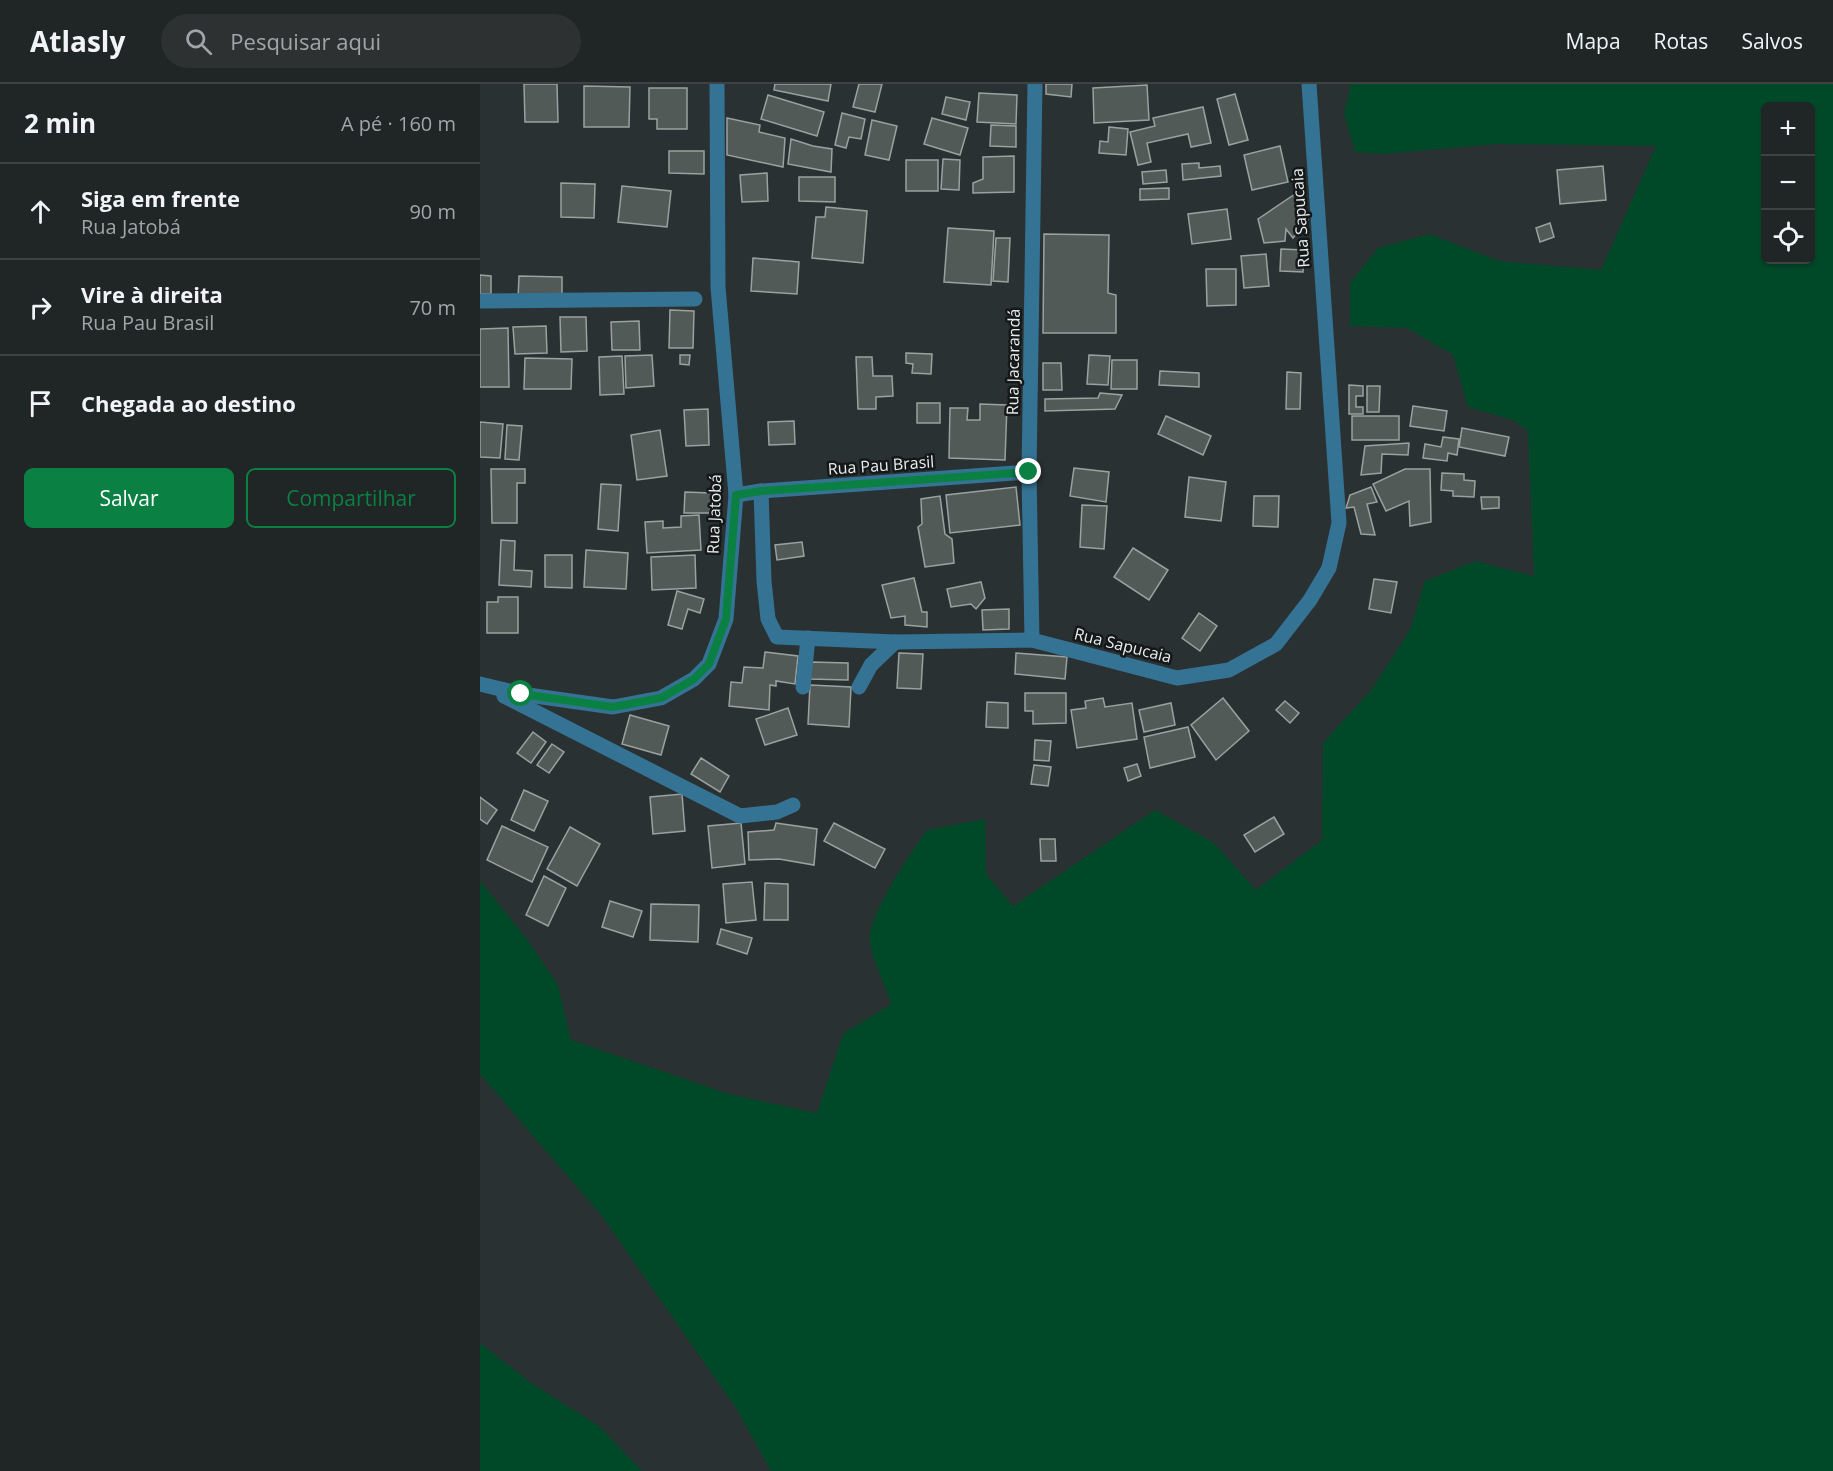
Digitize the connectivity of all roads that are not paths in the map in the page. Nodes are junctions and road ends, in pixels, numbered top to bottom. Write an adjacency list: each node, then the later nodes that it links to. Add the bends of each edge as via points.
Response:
1 (717, 84): 8 (street, Rua Jatobá, via 718,288)
2 (1035, 84): 6 (street, Rua Jacarandá)
3 (1309, 84): 10 (street, Rua Sapucaia, via 1339,523 1329,568 1276,644 1229,670 1177,678)
4 (695, 299): 5 (street)
5 (480, 301)
6 (1029, 472): 7 (street, Rua Pau Brasil); 10 (street, Rua Jacarandá)
7 (761, 491): 8 (street, Rua Pau Brasil); 9 (street, Rua Sapucaia, via 768,619 777,637)
8 (736, 495): 12 (street, Rua Jatobá, via 726,619 709,664 694,679 661,698 613,707)
9 (808, 638): 11 (street, Rua Sapucaia); 13 (street)
10 (1032, 640): 11 (street, Rua Sapucaia)
11 (895, 642): 14 (street, via 871,664)
12 (480, 684): 15 (street, via 740,816 777,812)
13 (803, 687)
14 (859, 687)
15 (793, 805)

